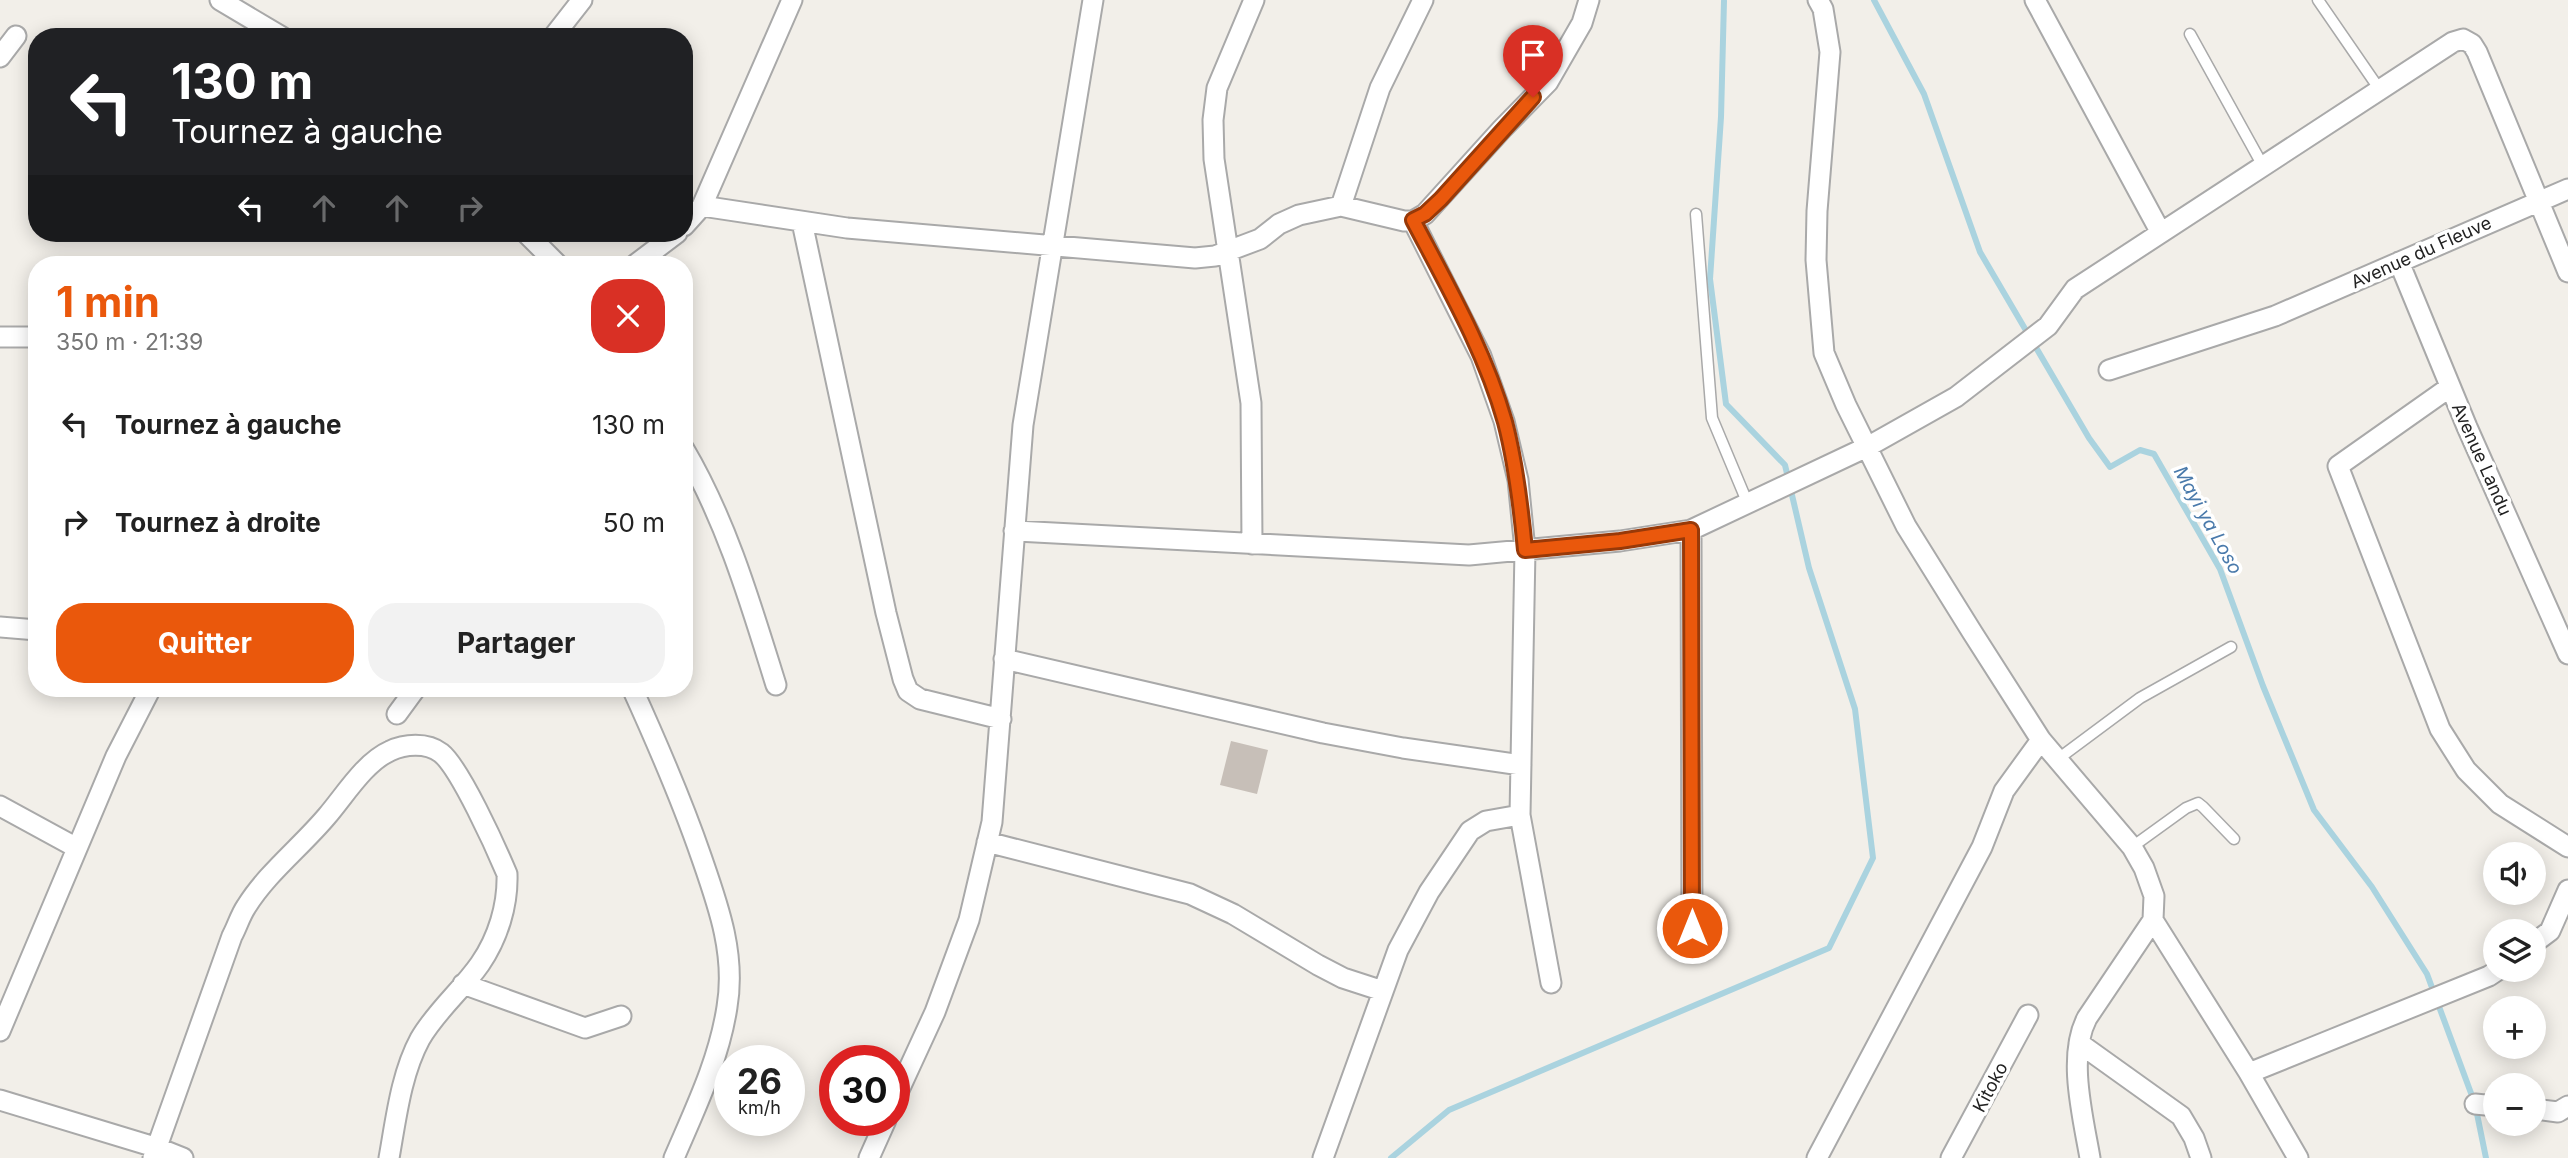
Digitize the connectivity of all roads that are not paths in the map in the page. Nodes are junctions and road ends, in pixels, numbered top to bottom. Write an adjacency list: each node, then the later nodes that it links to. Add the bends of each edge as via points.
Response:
1 (220, 0): 11 (street)
2 (582, 0): 12 (street)
3 (792, 0): 20 (street)
4 (1093, 0): 29 (street)
5 (1254, 0): 30 (street, via 1214,103 1214,159)
6 (1423, 0): 21 (street, via 1380,88)
7 (1589, 0): 24 (street, via 1582,23 1548,82 1441,199)
8 (1818, 0): 39 (street, via 1830,52 1816,248 1824,353)
9 (2035, 0): 26 (street)
10 (2318, 0): 16 (lane)
11 (267, 28)
12 (560, 28)
13 (2190, 34): 17 (lane)
14 (16, 36): 15 (street)
15 (0, 57)
16 (2381, 91): 17 (street); 19 (street, via 2453,42 2463,39 2472,44)
17 (2263, 166): 26 (street)
18 (2568, 189): 19 (street, Avenue du Fleuve)
19 (2538, 202): 33 (street, Avenue du Fleuve); 34 (street)
20 (702, 206): 23 (street); 25 (street)
21 (1341, 206): 24 (street); 30 (street, via 1299,215 1260,239)
22 (1696, 214): 41 (lane, via 1712,418)
23 (693, 216)
24 (1413, 220): 45 (street, via 1481,356 1504,421 1518,481)
25 (802, 222): 29 (street); 56 (street, via 903,679 908,691 919,699)
26 (2161, 233): 39 (street, via 2075,289 2048,326 1956,397)
27 (535, 242): 31 (street)
28 (665, 242): 32 (street)
29 (1053, 246): 30 (street, via 1195,258); 43 (street, via 1023,425)
30 (1229, 251): 44 (street, via 1251,402)
31 (549, 256)
32 (647, 256)
33 (2399, 262): 37 (street, Avenue du Fleuve, via 2275,316); 38 (street, Avenue Landu)
34 (2568, 272)
35 (0, 337): 36 (street)
36 (28, 337)
37 (2109, 370)
38 (2450, 387): 49 (street, Avenue Landu); 65 (street, via 2338,466 2440,729 2466,770 2500,804)
39 (1869, 446): 41 (street); 57 (street, via 1906,526)
40 (693, 467): 51 (street, via 726,535)
41 (1748, 504): 42 (street)
42 (1691, 530): 45 (street); 69 (street)
43 (1014, 531): 44 (street); 50 (street)
44 (1252, 544): 45 (street, via 1469,555)
45 (1525, 550): 59 (street)
46 (0, 627): 47 (street)
47 (28, 629)
48 (2231, 647): 58 (lane, via 2140,698)
49 (2568, 654)
50 (1004, 659): 56 (street); 59 (street, via 1323,733)
51 (776, 685)
52 (146, 697): 66 (street)
53 (409, 697): 55 (street)
54 (636, 697): 90 (street, via 678,792 724,921 729,964 728,1005 715,1060)
55 (397, 713)
56 (1001, 719): 63 (street)
57 (2042, 740): 58 (street); 93 (street, via 2004,791 1982,847)
58 (2058, 759): 64 (street)
59 (1521, 765): 61 (street)
60 (0, 806): 66 (street)
61 (1520, 815): 72 (street); 74 (street, via 1486,821 1471,831 1429,891 1398,950)
62 (2234, 839): 64 (lane, via 2198,803)
63 (987, 842): 74 (street, via 1190,894 1343,978); 79 (street, via 969,920)
64 (2132, 847): 68 (street, via 2154,896)
65 (2568, 847)
66 (77, 848): 77 (street)
67 (2568, 890): 70 (street)
68 (2153, 920): 78 (street, via 2087,1018); 80 (street)
69 (1692, 928)
70 (2546, 934)
71 (2483, 978): 80 (street)
72 (1551, 983)
73 (463, 985): 76 (street, via 585,1028); 87 (street, via 494,940 508,874 455,771 440,752 424,745 388,751 362,774 246,907); 89 (street, via 420,1040 407,1073)
74 (1383, 991): 92 (street)
75 (2028, 1015): 94 (street, Kitoko)
76 (621, 1016)
77 (0, 1031)
78 (2079, 1043): 95 (street, via 2080,1098); 96 (street, via 2181,1116)
79 (910, 1065)
80 (2249, 1073): 97 (street)
81 (0, 1100): 87 (street)
82 (2475, 1104): 83 (street)
83 (2483, 1105)
84 (2568, 1106): 85 (street)
85 (2546, 1110)
86 (879, 1136): 91 (street)
87 (156, 1153): 88 (street)
88 (183, 1158)
89 (389, 1158)
90 (674, 1158)
91 (869, 1158)
92 (1323, 1158)
93 (1816, 1158)
94 (1951, 1158)
95 (2090, 1158)
96 (2201, 1158)
97 (2298, 1158)

